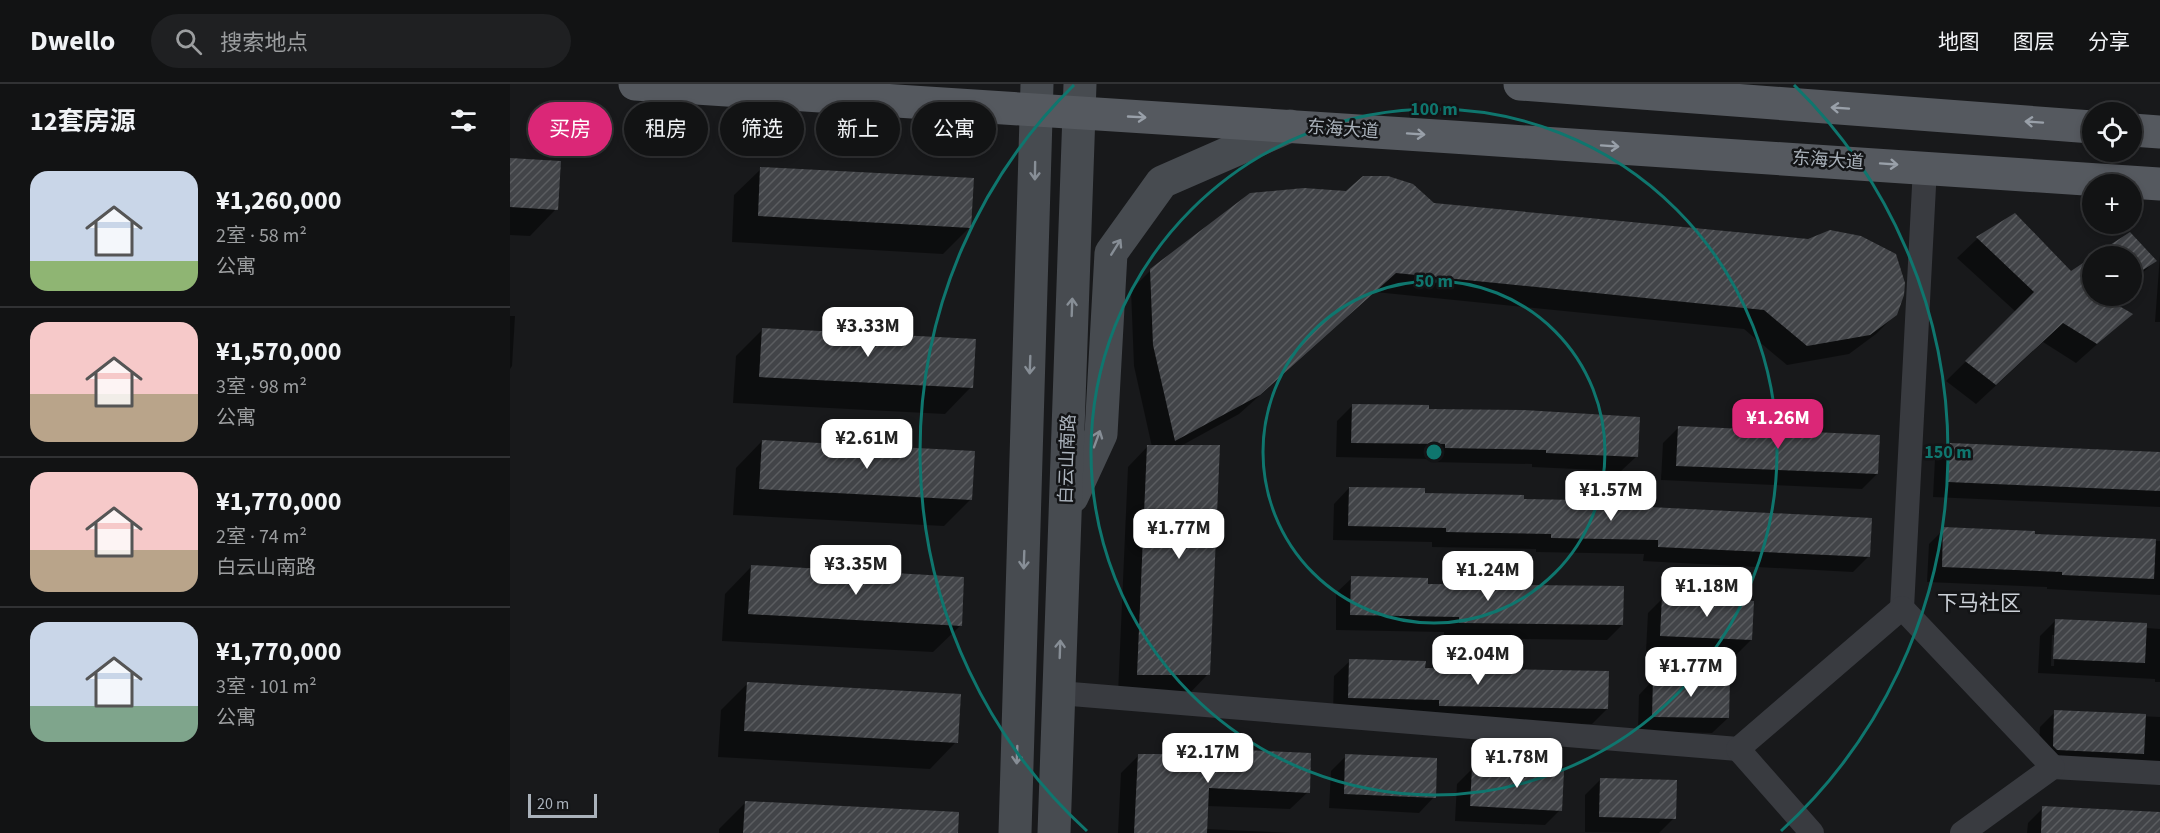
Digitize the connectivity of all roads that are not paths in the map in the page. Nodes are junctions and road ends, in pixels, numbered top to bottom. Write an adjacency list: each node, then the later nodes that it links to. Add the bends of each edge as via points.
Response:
1 (635, 84): 3 (main road, 东海大道)
2 (1520, 84): 6 (main road, one-way to 2)
3 (1037, 98): 4 (main road, 东海大道); 17 (main road, one-way to 17)
4 (1079, 99): 5 (main road, 东海大道, one-way to 5); 11 (main road, 白云山南路, one-way to 4)
5 (1290, 126): 9 (main road, 东海大道, one-way to 9); 11 (main road, one-way to 5, via 1101,434 1111,253 1162,182)
6 (2082, 126)
7 (2142, 131): 8 (main road)
8 (2160, 132)
9 (1925, 166): 10 (main road, 东海大道); 12 (street)
10 (2160, 184)
11 (1065, 512): 13 (main road, 白云山南路, one-way to 11)
12 (1902, 608): 14 (street); 15 (street)
13 (1059, 693): 14 (street); 18 (main road, 白云山南路)
14 (1738, 749): 19 (street)
15 (2054, 767): 16 (street); 20 (street)
16 (2160, 773)
17 (1015, 833)
18 (1054, 833)
19 (1812, 833)
20 (1962, 833)

